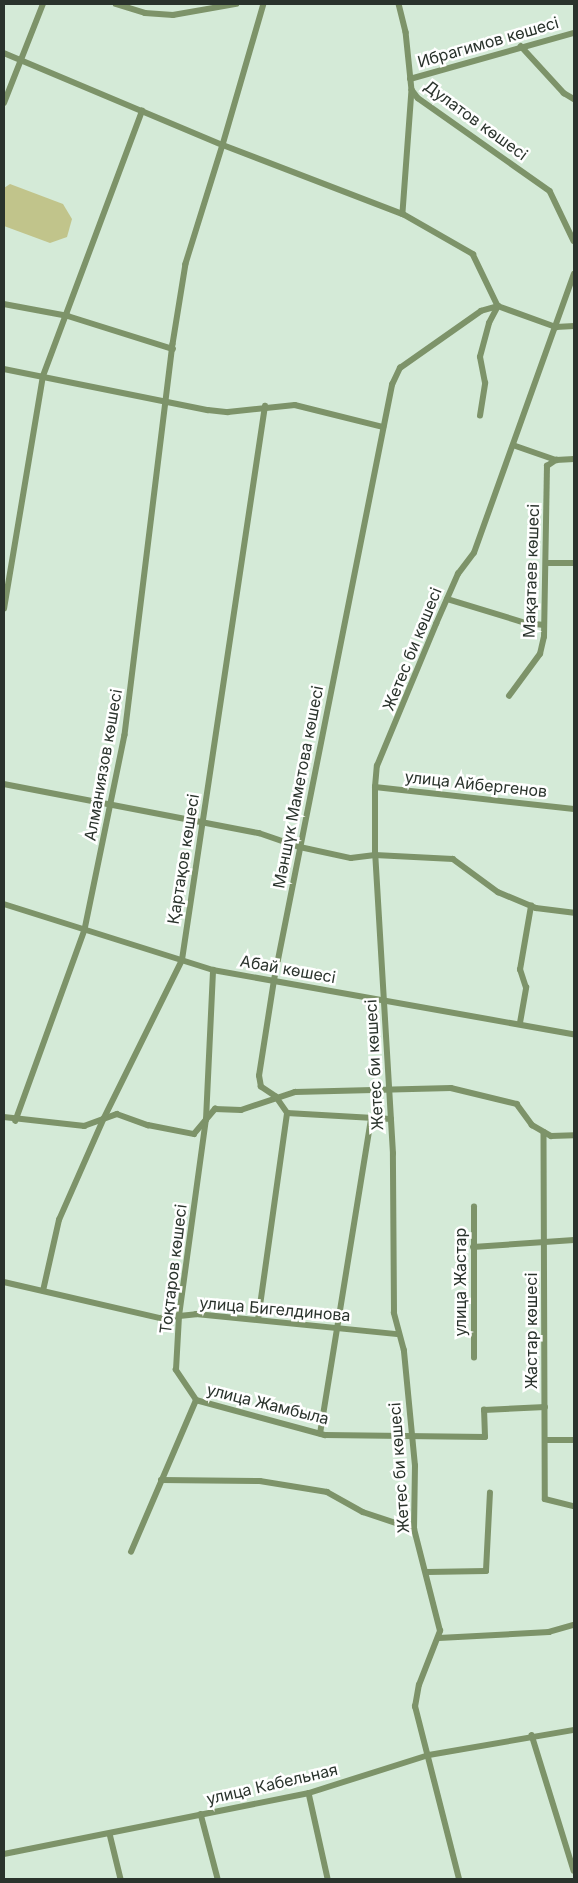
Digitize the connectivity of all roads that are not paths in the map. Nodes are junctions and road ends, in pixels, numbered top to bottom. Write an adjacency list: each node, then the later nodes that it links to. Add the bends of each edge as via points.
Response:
1 (43, 4): 9 (street)
2 (116, 4): 3 (street, via 145,13 173,15)
3 (236, 4)
4 (264, 4): 15 (street, Алманиязов көшесі)
5 (400, 4): 10 (street, Дулатов көшесі)
6 (574, 33): 7 (street, Ибрагимов көшесі)
7 (520, 46): 10 (street, Ибрагимов көшесі); 12 (street, via 564,93)
8 (4, 53): 9 (street)
9 (22, 60): 13 (street); 14 (street)
10 (410, 79): 11 (street, Дулатов көшесі)
11 (412, 90): 16 (street); 17 (street, Дулатов көшесі, via 418,98 550,191)
12 (574, 99)
13 (4, 103)
14 (142, 111): 15 (street); 21 (street)
15 (223, 145): 16 (street); 24 (street, Алманиязов көшесі, via 186,264)
16 (403, 214): 20 (street, via 473,254)
17 (574, 241)
18 (574, 274): 23 (street, Жетес би көшесі)
19 (4, 304): 21 (street)
20 (498, 306): 23 (street); 29 (street, via 489,322 480,357 485,383); 30 (street, Мәншүк Маметова көшесі, via 481,311 400,368 394,375)
21 (68, 316): 24 (street); 26 (street)
22 (574, 326): 23 (street)
23 (556, 327): 31 (street, Жетес би көшесі)
24 (173, 349): 27 (street, Алманиязов көшесі)
25 (4, 369): 26 (street)
26 (43, 376): 27 (street); 37 (street)
27 (167, 403): 28 (street, via 228,412); 42 (street, Алманиязов көшесі, via 124,735)
28 (265, 406): 30 (street, via 295,405); 44 (street, Қартақов көшесі)
29 (480, 416)
30 (383, 427): 45 (street, Мәншүк Маметова көшесі)
31 (513, 445): 33 (street); 36 (street, Жетес би көшесі, via 474,553 458,574)
32 (574, 459): 33 (street)
33 (556, 460): 35 (street, Мақатаев көшесі, via 547,466)
34 (574, 563): 35 (street)
35 (546, 564): 38 (street, Мақатаев көшесі)
36 (447, 598): 38 (street, via 526,623); 41 (street, Жетес би көшесі, via 377,766)
37 (4, 609)
38 (544, 625): 39 (street, Мақатаев көшесі, via 540,654)
39 (509, 696)
40 (4, 784): 42 (street)
41 (375, 788): 43 (street, улица Айбергенов); 46 (street, Жетес би көшесі)
42 (111, 803): 44 (street); 50 (street, Алманиязов көшесі)
43 (574, 809)
44 (203, 821): 45 (street, via 259,833); 51 (street, Қартақов көшесі)
45 (300, 847): 46 (street, via 351,858); 53 (street, Мәншүк Маметова көшесі)
46 (375, 855): 48 (street, via 454,860 498,892); 54 (street, Жетес би көшесі)
47 (4, 904): 50 (street, Абай көшесі)
48 (531, 906): 49 (street); 55 (street, via 520,970 526,988)
49 (574, 912)
50 (85, 930): 51 (street, Абай көшесі); 65 (street, Алманиязов көшесі)
51 (182, 960): 52 (street, Абай көшесі); 61 (street, Қартақов көшесі)
52 (213, 970): 53 (street, Абай көшесі); 64 (street, Тоқтаров көшесі)
53 (274, 980): 54 (street, Абай көшесі); 58 (street, Мәншүк Маметова көшесі, via 259,1076 261,1087)
54 (384, 1000): 55 (street, Абай көшесі); 57 (street, Жетес би көшесі)
55 (520, 1023): 56 (street, Абай көшесі)
56 (574, 1034)
57 (390, 1092): 58 (street, via 310,1090); 63 (street, Жетес би көшесі); 66 (street, via 451,1088 517,1104 532,1125)
58 (276, 1097): 59 (street, Мәншүк Маметова көшесі); 64 (street, via 241,1110 215,1109)
59 (287, 1113): 62 (street); 75 (street)
60 (4, 1117): 65 (street)
61 (104, 1118): 64 (street, via 117,1114 148,1125 194,1134); 65 (street, via 84,1126); 73 (street, Қартақов көшесі, via 59,1220)
62 (371, 1119): 63 (street); 76 (street)
63 (391, 1119): 77 (street, Жетес би көшесі)
64 (206, 1120): 74 (street, Тоқтаров көшесі)
65 (16, 1121)
66 (544, 1132): 67 (street, via 551,1136); 70 (street, Жастар көшесі)
67 (574, 1135)
68 (474, 1207): 71 (street, улица Жастар)
69 (574, 1240): 70 (street)
70 (544, 1243): 71 (street); 80 (street, Жастар көшесі)
71 (473, 1247): 78 (street, улица Жастар)
72 (4, 1282): 73 (street, улица Бигелдинова)
73 (43, 1291): 74 (street, улица Бигелдинова, via 160,1318)
74 (179, 1316): 75 (street, улица Бигелдинова, via 196,1314); 79 (street, Тоқтаров көшесі, via 176,1370)
75 (258, 1320): 76 (street, улица Бигелдинова)
76 (337, 1328): 77 (street, улица Бигелдинова); 81 (street)
77 (397, 1334): 82 (street, Жетес би көшесі, via 404,1352)
78 (474, 1358)
79 (196, 1400): 81 (street, улица Жамбыла); 85 (street)
80 (545, 1407): 82 (street, улица Жамбыла, via 484,1410 485,1437); 83 (street, Жастар көшесі)
81 (320, 1434): 82 (street, улица Жамбыла)
82 (412, 1436): 88 (street, Жетес би көшесі)
83 (545, 1440): 84 (street); 87 (street, Жастар көшесі, via 545,1499)
84 (574, 1440)
85 (161, 1480): 88 (street, via 260,1481 327,1492 363,1512); 89 (street)
86 (490, 1493): 90 (street, via 486,1571)
87 (574, 1506)
88 (414, 1529): 90 (street, Жетес би көшесі)
89 (131, 1552)
90 (427, 1572): 92 (street, Жетес би көшесі)
91 (574, 1625): 92 (street, via 549,1632)
92 (440, 1638): 95 (street, via 420,1685 415,1708)
93 (574, 1730): 94 (street, улица Кабельная)
94 (532, 1735): 95 (street, улица Кабельная); 100 (street)
95 (429, 1755): 96 (street, улица Кабельная); 104 (street)
96 (309, 1793): 97 (street, улица Кабельная); 103 (street)
97 (202, 1814): 98 (street, улица Кабельная); 102 (street)
98 (110, 1834): 99 (street, улица Кабельная); 101 (street)
99 (4, 1854)
100 (574, 1871)
101 (121, 1879)
102 (218, 1879)
103 (328, 1879)
104 (459, 1879)

